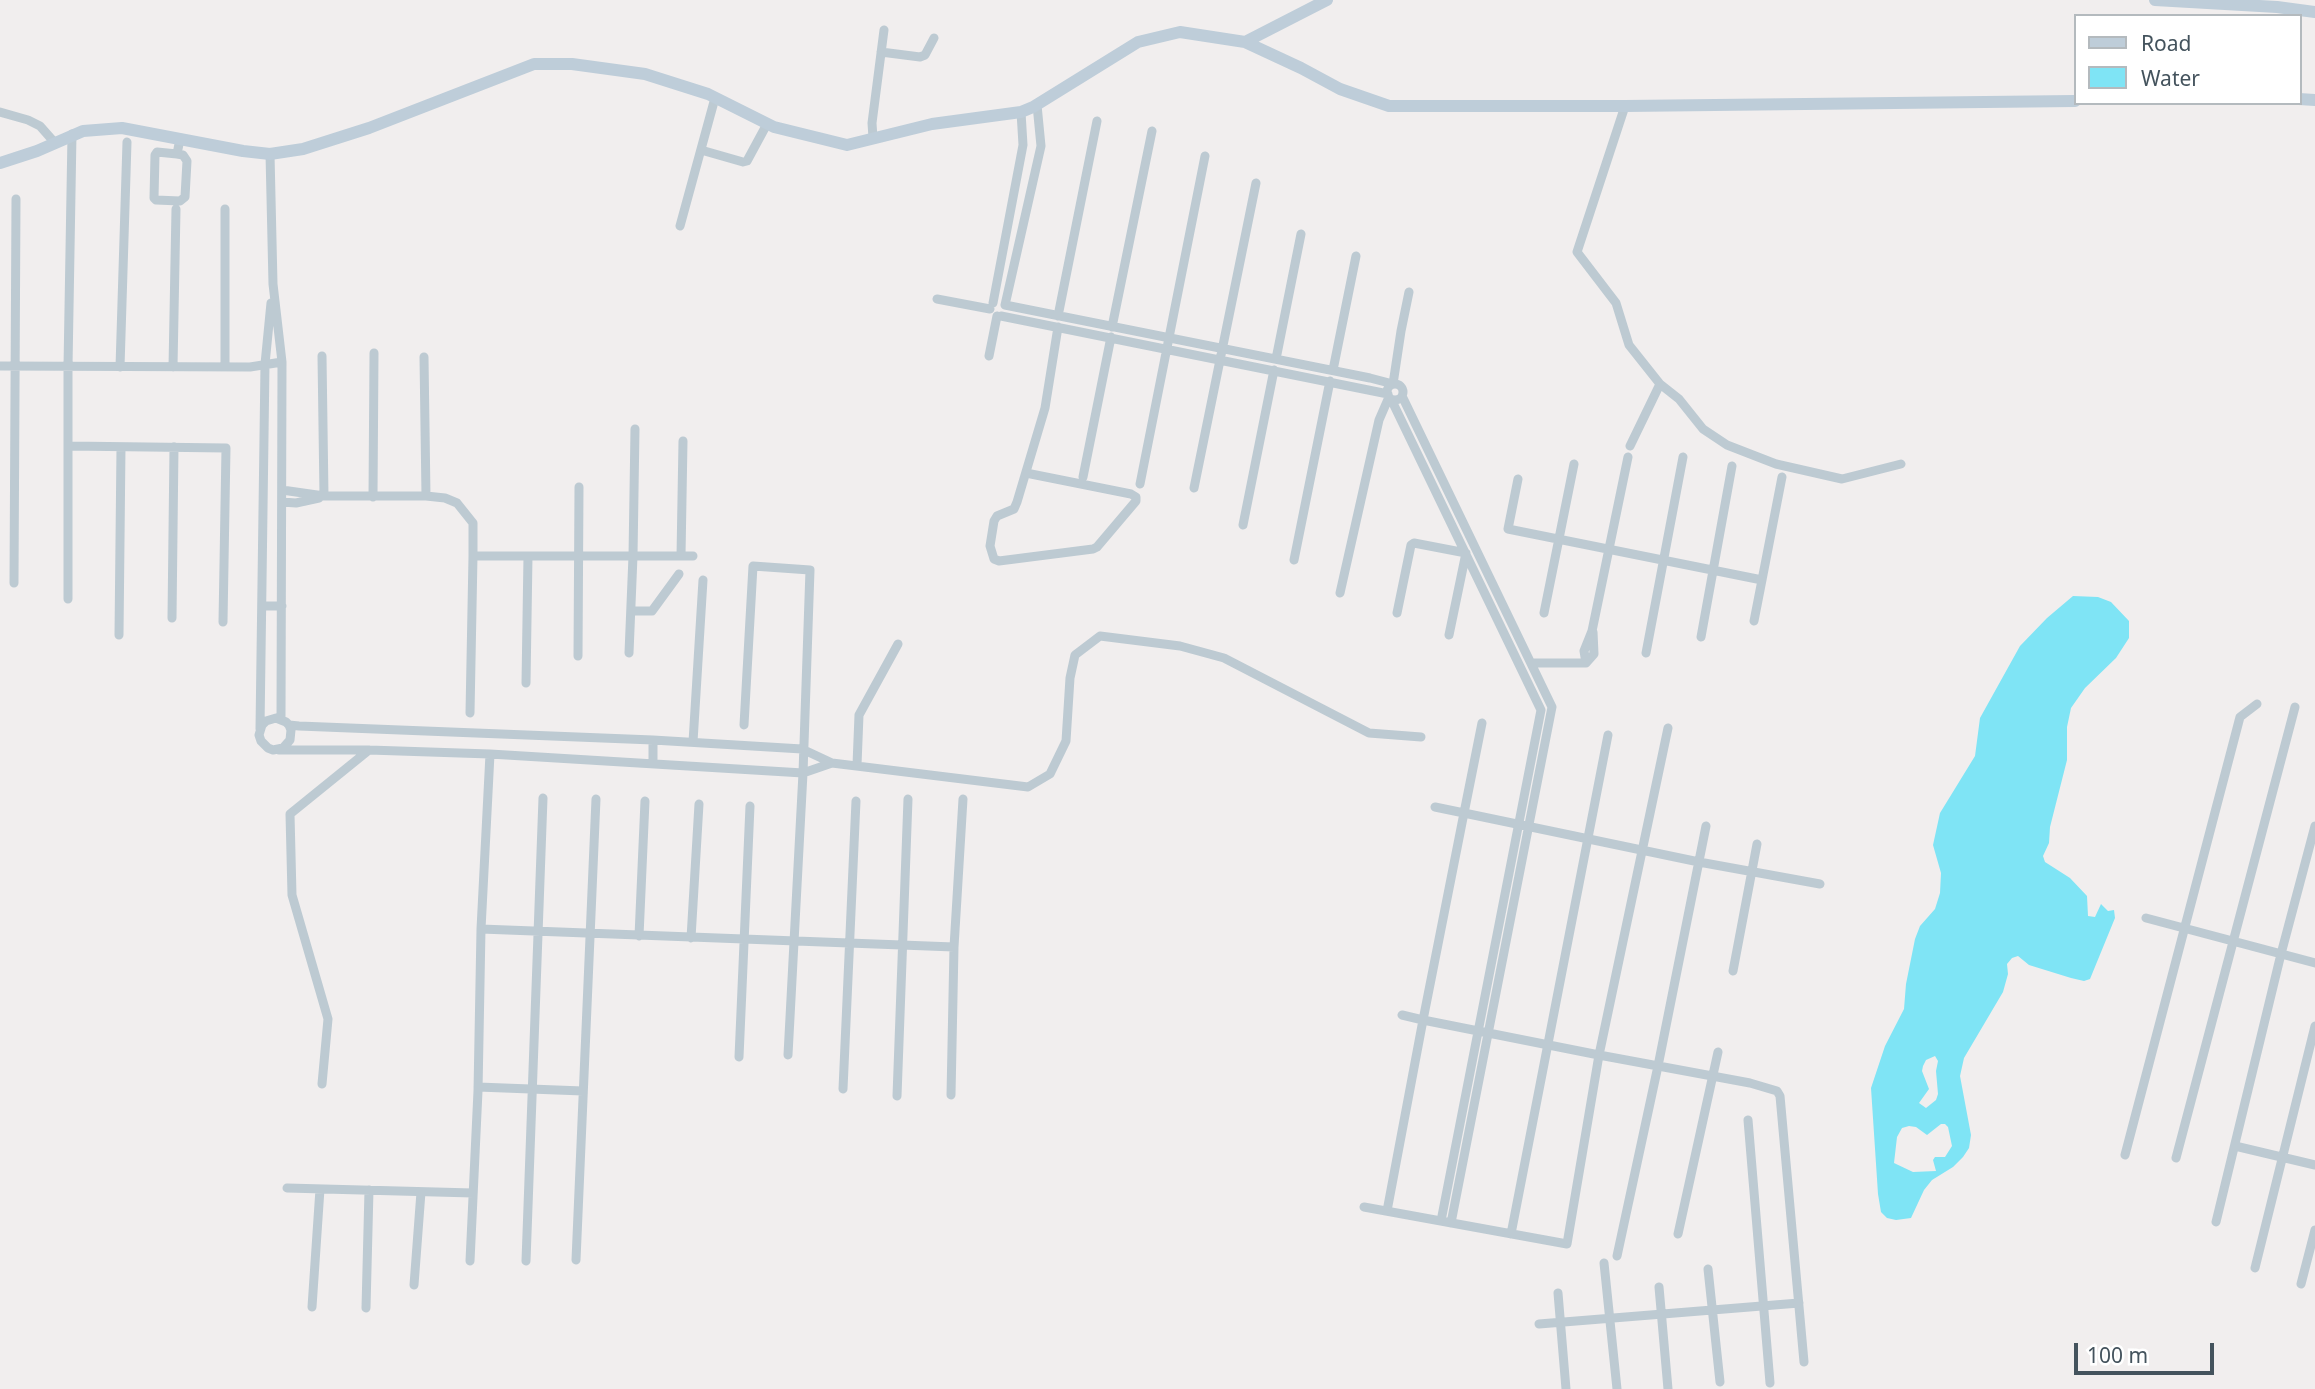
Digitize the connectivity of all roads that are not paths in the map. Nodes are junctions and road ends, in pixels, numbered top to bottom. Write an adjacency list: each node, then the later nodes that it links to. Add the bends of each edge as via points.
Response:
1 (1327, 0): 7 (street)
2 (2155, 0): 3 (street)
3 (2169, 1): 4 (street)
4 (2315, 12)
5 (884, 30): 8 (street)
6 (934, 38): 8 (street, via 920,57)
7 (1245, 42): 11 (street, via 1180,32 1138,42); 12 (street, via 1340,89 1389,106)
8 (881, 52): 19 (street)
9 (715, 98): 16 (street); 23 (street); 25 (street, via 645,74 534,64 369,128)
10 (2074, 101): 12 (street)
11 (1037, 104): 14 (street); 38 (street, via 1041,146)
12 (1625, 106): 65 (street, via 1577,252 1616,303 1629,345)
13 (0, 112): 22 (street, via 40,126)
14 (1021, 112): 19 (street, via 932,124); 39 (street, via 1023,145)
15 (1097, 121): 40 (street)
16 (767, 124): 19 (street, via 847,145); 23 (street, via 747,161)
17 (1152, 131): 42 (street)
18 (72, 134): 20 (street, via 122,128); 22 (street); 57 (street)
19 (873, 138)
20 (180, 139): 24 (street); 25 (street)
21 (127, 142): 58 (street)
22 (55, 143): 27 (street)
23 (701, 150): 32 (street)
24 (177, 154): 24 (street, via 187,161 185,197 156,200 155,155)
25 (270, 154): 35 (street)
26 (1205, 156): 44 (street)
27 (0, 163)
28 (1256, 183): 46 (street)
29 (16, 199): 56 (street)
30 (176, 209): 59 (street)
31 (225, 209): 60 (street)
32 (680, 226)
33 (1301, 234): 52 (street)
34 (1356, 257): 62 (street)
35 (273, 284): 53 (street); 54 (street)
36 (1409, 292): 64 (street)
37 (937, 299): 39 (street)
38 (1004, 305): 39 (street, via 999,301); 40 (street)
39 (995, 311): 41 (street); 49 (street)
40 (1058, 316): 42 (street)
41 (1058, 327): 43 (street); 79 (street, via 1045,408)
42 (1112, 327): 44 (street)
43 (1111, 337): 45 (street); 80 (street)
44 (1168, 338): 45 (street); 46 (street)
45 (1166, 348): 51 (street); 83 (street)
46 (1222, 349): 51 (street); 52 (street)
47 (374, 353): 90 (street)
48 (322, 356): 88 (street)
49 (989, 356)
50 (424, 357): 89 (street)
51 (1220, 359): 61 (street); 85 (street)
52 (1276, 359): 62 (street)
53 (282, 362): 54 (street); 87 (street)
54 (265, 364): 60 (street); 86 (street)
55 (0, 366): 56 (street)
56 (15, 366): 57 (street); 107 (street)
57 (68, 367): 58 (street); 70 (street)
58 (120, 367): 59 (street)
59 (173, 367): 60 (street)
60 (225, 367)
61 (1274, 370): 63 (street); 91 (street)
62 (1333, 370): 64 (street)
63 (1330, 381): 67 (street); 101 (street)
64 (1393, 384): 66 (street, via 1402,387); 67 (street, via 1388,388)
65 (1660, 384): 71 (street); 77 (street, via 1703,429 1727,445 1776,464 1842,479)
66 (1402, 396): 67 (street, via 1397,400); 125 (street)
67 (1389, 397): 94 (street); 108 (street, via 1379,420)
68 (635, 429): 98 (street)
69 (683, 441): 99 (street)
70 (69, 446): 72 (street); 109 (street)
71 (1630, 446)
72 (121, 447): 73 (street); 118 (street)
73 (174, 447): 115 (street); 117 (street, via 226,448)
74 (1628, 457): 93 (street)
75 (1683, 457): 102 (street)
76 (1574, 464): 92 (street)
77 (1901, 464)
78 (1732, 466): 103 (street)
79 (1026, 473): 79 (street, via 1131,495 1136,501 1093,549 996,560 990,546 994,522 1016,506)
80 (1083, 477)
81 (1783, 477): 106 (street)
82 (1518, 479): 92 (street, via 1508,529)
83 (1140, 484)
84 (579, 487): 97 (street)
85 (1194, 488)
86 (262, 493): 87 (street); 110 (street)
87 (282, 495): 88 (street); 111 (street)
88 (324, 496): 90 (street)
89 (426, 496): 90 (street); 95 (street, via 446,498 467,514 473,523)
90 (373, 497)
91 (1243, 525)
92 (1557, 539): 93 (street); 114 (street)
93 (1609, 549): 102 (street); 125 (street, via 1584,652 1586,663)
94 (1466, 553): 113 (street, via 1411,545); 119 (street); 157 (street, via 1540,705)
95 (473, 556): 96 (street); 129 (street)
96 (528, 556): 97 (street); 126 (street)
97 (580, 556): 98 (street); 124 (street)
98 (633, 556): 99 (street); 112 (street)
99 (681, 556): 100 (street)
100 (693, 556)
101 (1294, 560)
102 (1662, 560): 103 (street); 123 (street)
103 (1714, 570): 106 (street); 120 (street)
104 (679, 575): 112 (street, via 652,611)
105 (703, 580): 138 (street)
106 (1762, 580): 116 (street)
107 (14, 583)
108 (1340, 593)
109 (68, 599)
110 (262, 606): 111 (street); 134 (street)
111 (282, 606): 130 (street)
112 (631, 611): 122 (street)
113 (1397, 613)
114 (1544, 613)
115 (172, 618)
116 (1754, 621)
117 (223, 622)
118 (119, 635)
119 (1450, 635)
120 (1701, 637)
121 (898, 644): 145 (street, via 859,715)
122 (629, 653)
123 (1646, 653)
124 (578, 656)
125 (1532, 663): 157 (street, via 1552,707)
126 (526, 683)
127 (2257, 704): 167 (street, via 2240,717)
128 (2295, 707): 174 (street)
129 (470, 713)
130 (285, 722): 134 (street, via 270,719); 137 (street); 140 (street, via 290,740)
131 (1482, 723): 156 (street)
132 (744, 724): 139 (street, via 753,566 810,570)
133 (1668, 729): 162 (street)
134 (260, 730): 140 (street, via 264,745)
135 (1608, 735): 160 (street)
136 (1421, 737): 145 (street, via 1369,733 1224,658 1180,646 1100,636 1075,655 1066,741 1050,774 1028,788)
137 (653, 740): 138 (street); 144 (street)
138 (693, 743): 139 (street)
139 (802, 749): 143 (street); 146 (street)
140 (279, 750): 141 (street)
141 (369, 750): 142 (street); 194 (street, via 290,814 292,895 328,1019)
142 (490, 754): 144 (street); 168 (street)
143 (832, 763): 145 (street); 146 (street)
144 (653, 764): 146 (street)
145 (857, 765)
146 (803, 772): 175 (street)
147 (543, 798): 169 (street)
148 (596, 799): 170 (street)
149 (908, 799): 177 (street)
150 (963, 799): 178 (street)
151 (856, 801): 176 (street)
152 (645, 802): 171 (street)
153 (699, 804): 172 (street)
154 (750, 806): 173 (street)
155 (1436, 807): 156 (street)
156 (1464, 813): 157 (street); 183 (street)
157 (1525, 825): 160 (street); 185 (street); 186 (street)
158 (1706, 826): 163 (street)
159 (2315, 826): 179 (street)
160 (1589, 838): 162 (street); 187 (street)
161 (1757, 844): 164 (street)
162 (1644, 850): 163 (street); 190 (street)
163 (1699, 862): 164 (street); 192 (street)
164 (1753, 872): 165 (street); 181 (street)
165 (1820, 884)
166 (2146, 918): 167 (street)
167 (2184, 928): 174 (street); 203 (street)
168 (481, 929): 169 (street); 195 (street)
169 (537, 932): 170 (street); 197 (street)
170 (591, 934): 171 (street); 198 (street)
171 (639, 936): 172 (street)
172 (691, 938): 173 (street)
173 (743, 940): 175 (street); 191 (street)
174 (2233, 941): 179 (street); 205 (street)
175 (794, 942): 176 (street); 189 (street)
176 (850, 943): 177 (street); 196 (street)
177 (902, 945): 178 (street); 200 (street)
178 (954, 947): 199 (street)
179 (2281, 954): 180 (street); 202 (street)
180 (2315, 963)
181 (1734, 971)
182 (1402, 1015): 183 (street)
183 (1423, 1020): 185 (street); 213 (street)
184 (2315, 1026): 204 (street)
185 (1479, 1032): 186 (street); 214 (street)
186 (1489, 1033): 187 (street); 214 (street)
187 (1548, 1045): 190 (street); 217 (street)
188 (1718, 1052): 193 (street)
189 (788, 1055)
190 (1600, 1055): 192 (street); 217 (street, via 1567,1244)
191 (739, 1057)
192 (1658, 1066): 193 (street); 219 (street)
193 (1713, 1076): 218 (street); 230 (street, via 1765,1086 1780,1096)
194 (322, 1084)
195 (478, 1087): 197 (street); 211 (street)
196 (844, 1088)
197 (532, 1089): 198 (street); 222 (street)
198 (583, 1091): 220 (street)
199 (951, 1095)
200 (897, 1096)
201 (1748, 1120): 231 (street)
202 (2235, 1146): 204 (street); 215 (street)
203 (2125, 1155)
204 (2283, 1157): 206 (street); 224 (street)
205 (2176, 1158)
206 (2315, 1165)
207 (287, 1188): 208 (street)
208 (320, 1189): 209 (street); 232 (street)
209 (369, 1190): 210 (street); 233 (street)
210 (421, 1192): 211 (street); 227 (street)
211 (473, 1193): 221 (street)
212 (1364, 1207): 213 (street)
213 (1387, 1211): 214 (street)
214 (1446, 1222): 217 (street)
215 (2217, 1222)
216 (2315, 1230): 226 (street)
217 (1511, 1234)
218 (1678, 1234)
219 (1617, 1256)
220 (576, 1260)
221 (470, 1261)
222 (526, 1261)
223 (1604, 1263): 236 (street)
224 (2255, 1268)
225 (1707, 1269): 234 (street)
226 (2301, 1284)
227 (415, 1285)
228 (1659, 1287): 235 (street)
229 (1558, 1293): 237 (street)
230 (1799, 1303): 231 (street); 239 (street)
231 (1763, 1306): 234 (street); 241 (street)
232 (312, 1307)
233 (366, 1308)
234 (1712, 1310): 235 (street); 240 (street)
235 (1661, 1314): 236 (street); 244 (street)
236 (1609, 1318): 237 (street); 243 (street)
237 (1560, 1322): 238 (street); 242 (street)
238 (1539, 1324)
239 (1804, 1362)
240 (1720, 1382)
241 (1770, 1384)
242 (1566, 1389)
243 (1617, 1389)
244 (1668, 1389)

